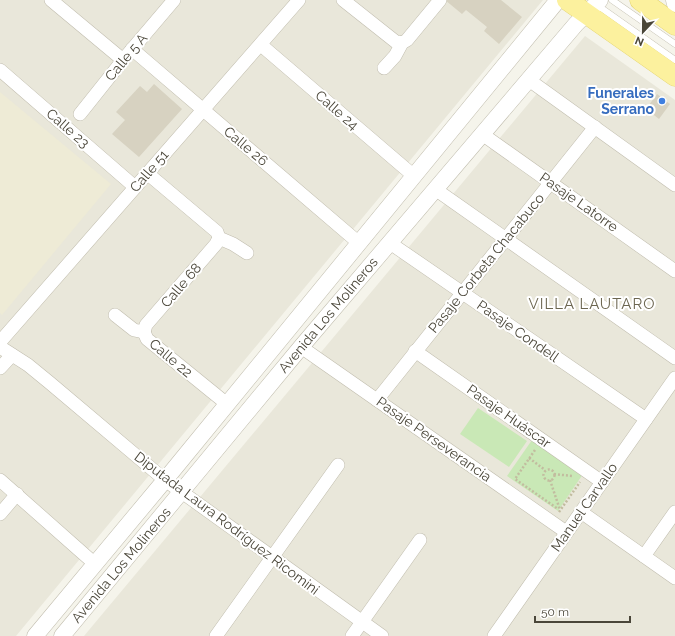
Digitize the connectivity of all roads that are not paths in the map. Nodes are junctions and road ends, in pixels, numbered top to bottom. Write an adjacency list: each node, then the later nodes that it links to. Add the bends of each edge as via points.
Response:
1 (51, 0): 18 (street)
2 (174, 0): 17 (street, Calle 5 A)
3 (299, 0): 16 (street, Calle 51)
4 (343, 0): 14 (street, via 396,42)
5 (440, 0): 14 (street)
6 (558, 0): 29 (street, Avenida Los Molineros)
7 (568, 0): 11 (main road)
8 (612, 0): 15 (lane)
9 (640, 0): 13 (main road)
10 (674, 0): 12 (street)
11 (593, 4): 19 (lane); 22 (main road); 23 (street, Avenida Los Molineros)
12 (675, 4)
13 (675, 25)
14 (402, 43): 20 (street)
15 (675, 44)
16 (261, 45): 24 (street, Calle 51); 29 (street, Calle 24)
17 (132, 49): 18 (street, Calle 5 A); 24 (street, Calle 26)
18 (123, 60): 25 (street, Calle 5 A)
19 (675, 60)
20 (384, 68)
21 (0, 70): 32 (street, Calle 23)
22 (675, 76)
23 (528, 80): 26 (street); 27 (street, Avenida Los Molineros)
24 (203, 109): 28 (street, Calle 51); 36 (street, Calle 26)
25 (80, 114)
26 (595, 127): 30 (street, Pasaje Corbeta Chacabuco); 31 (street)
27 (482, 134): 30 (street, Pasaje Latorre); 33 (street, Avenida Los Molineros)
28 (147, 173): 32 (street, Calle 51); 34 (street, via 217,232)
29 (414, 176): 36 (street, Avenida Los Molineros)
30 (551, 182): 35 (street, Pasaje Corbeta Chacabuco); 39 (street, Pasaje Latorre)
31 (675, 185)
32 (135, 187): 43 (street, Calle 51)
33 (436, 189): 35 (street); 37 (street, Avenida Los Molineros)
34 (219, 238): 38 (street); 42 (street, Calle 68, via 146,325)
35 (506, 239): 40 (street, Pasaje Corbeta Chacabuco); 48 (street)
36 (359, 243): 52 (street, Avenida Los Molineros)
37 (390, 243): 40 (street, Pasaje Condell); 45 (street, Avenida Los Molineros)
38 (247, 253)
39 (675, 271)
40 (462, 293): 46 (street, Pasaje Corbeta Chacabuco); 53 (street, Pasaje Condell)
41 (115, 315): 42 (street, Calle 22, via 134,330)
42 (144, 332): 52 (street, Calle 22, via 147,339)
43 (0, 342)
44 (0, 347): 47 (street, Diputada Laura Rodríguez Ricomini)
45 (302, 347): 51 (street, Pasaje Perseverancia); 58 (street, Avenida Los Molineros)
46 (415, 351): 51 (street, Pasaje Corbeta Chacabuco); 57 (street, Pasaje Huáscar)
47 (12, 355): 49 (street); 56 (street, Diputada Laura Rodríguez Ricomini, via 50,383)
48 (675, 358)
49 (0, 368)
50 (675, 378): 53 (street, Manuel Carvallo)
51 (377, 400): 63 (street, Pasaje Perseverancia)
52 (227, 404): 56 (street, Avenida Los Molineros)
53 (646, 419): 57 (street, Manuel Carvallo)
54 (338, 465): 66 (street)
55 (0, 480): 59 (street)
56 (165, 480): 58 (street, Diputada Laura Rodríguez Ricomini); 67 (street, Avenida Los Molineros)
57 (602, 482): 60 (street, Manuel Carvallo)
58 (182, 492): 66 (street, Diputada Laura Rodríguez Ricomini); 71 (street, Avenida Los Molineros)
59 (17, 494): 62 (street); 67 (street)
60 (580, 512): 63 (street, Manuel Carvallo); 65 (street)
61 (675, 512): 65 (street)
62 (0, 514)
63 (566, 532): 75 (street, Manuel Carvallo)
64 (420, 540): 69 (street)
65 (644, 556): 68 (street)
66 (272, 557): 69 (street, Diputada Laura Rodríguez Ricomini); 72 (street)
67 (95, 564): 70 (street, Avenida Los Molineros)
68 (675, 578)
69 (362, 622): 73 (street); 74 (street, Diputada Laura Rodríguez Ricomini)
70 (35, 636)
71 (62, 636)
72 (216, 636)
73 (352, 636)
74 (382, 636)
75 (494, 636)

